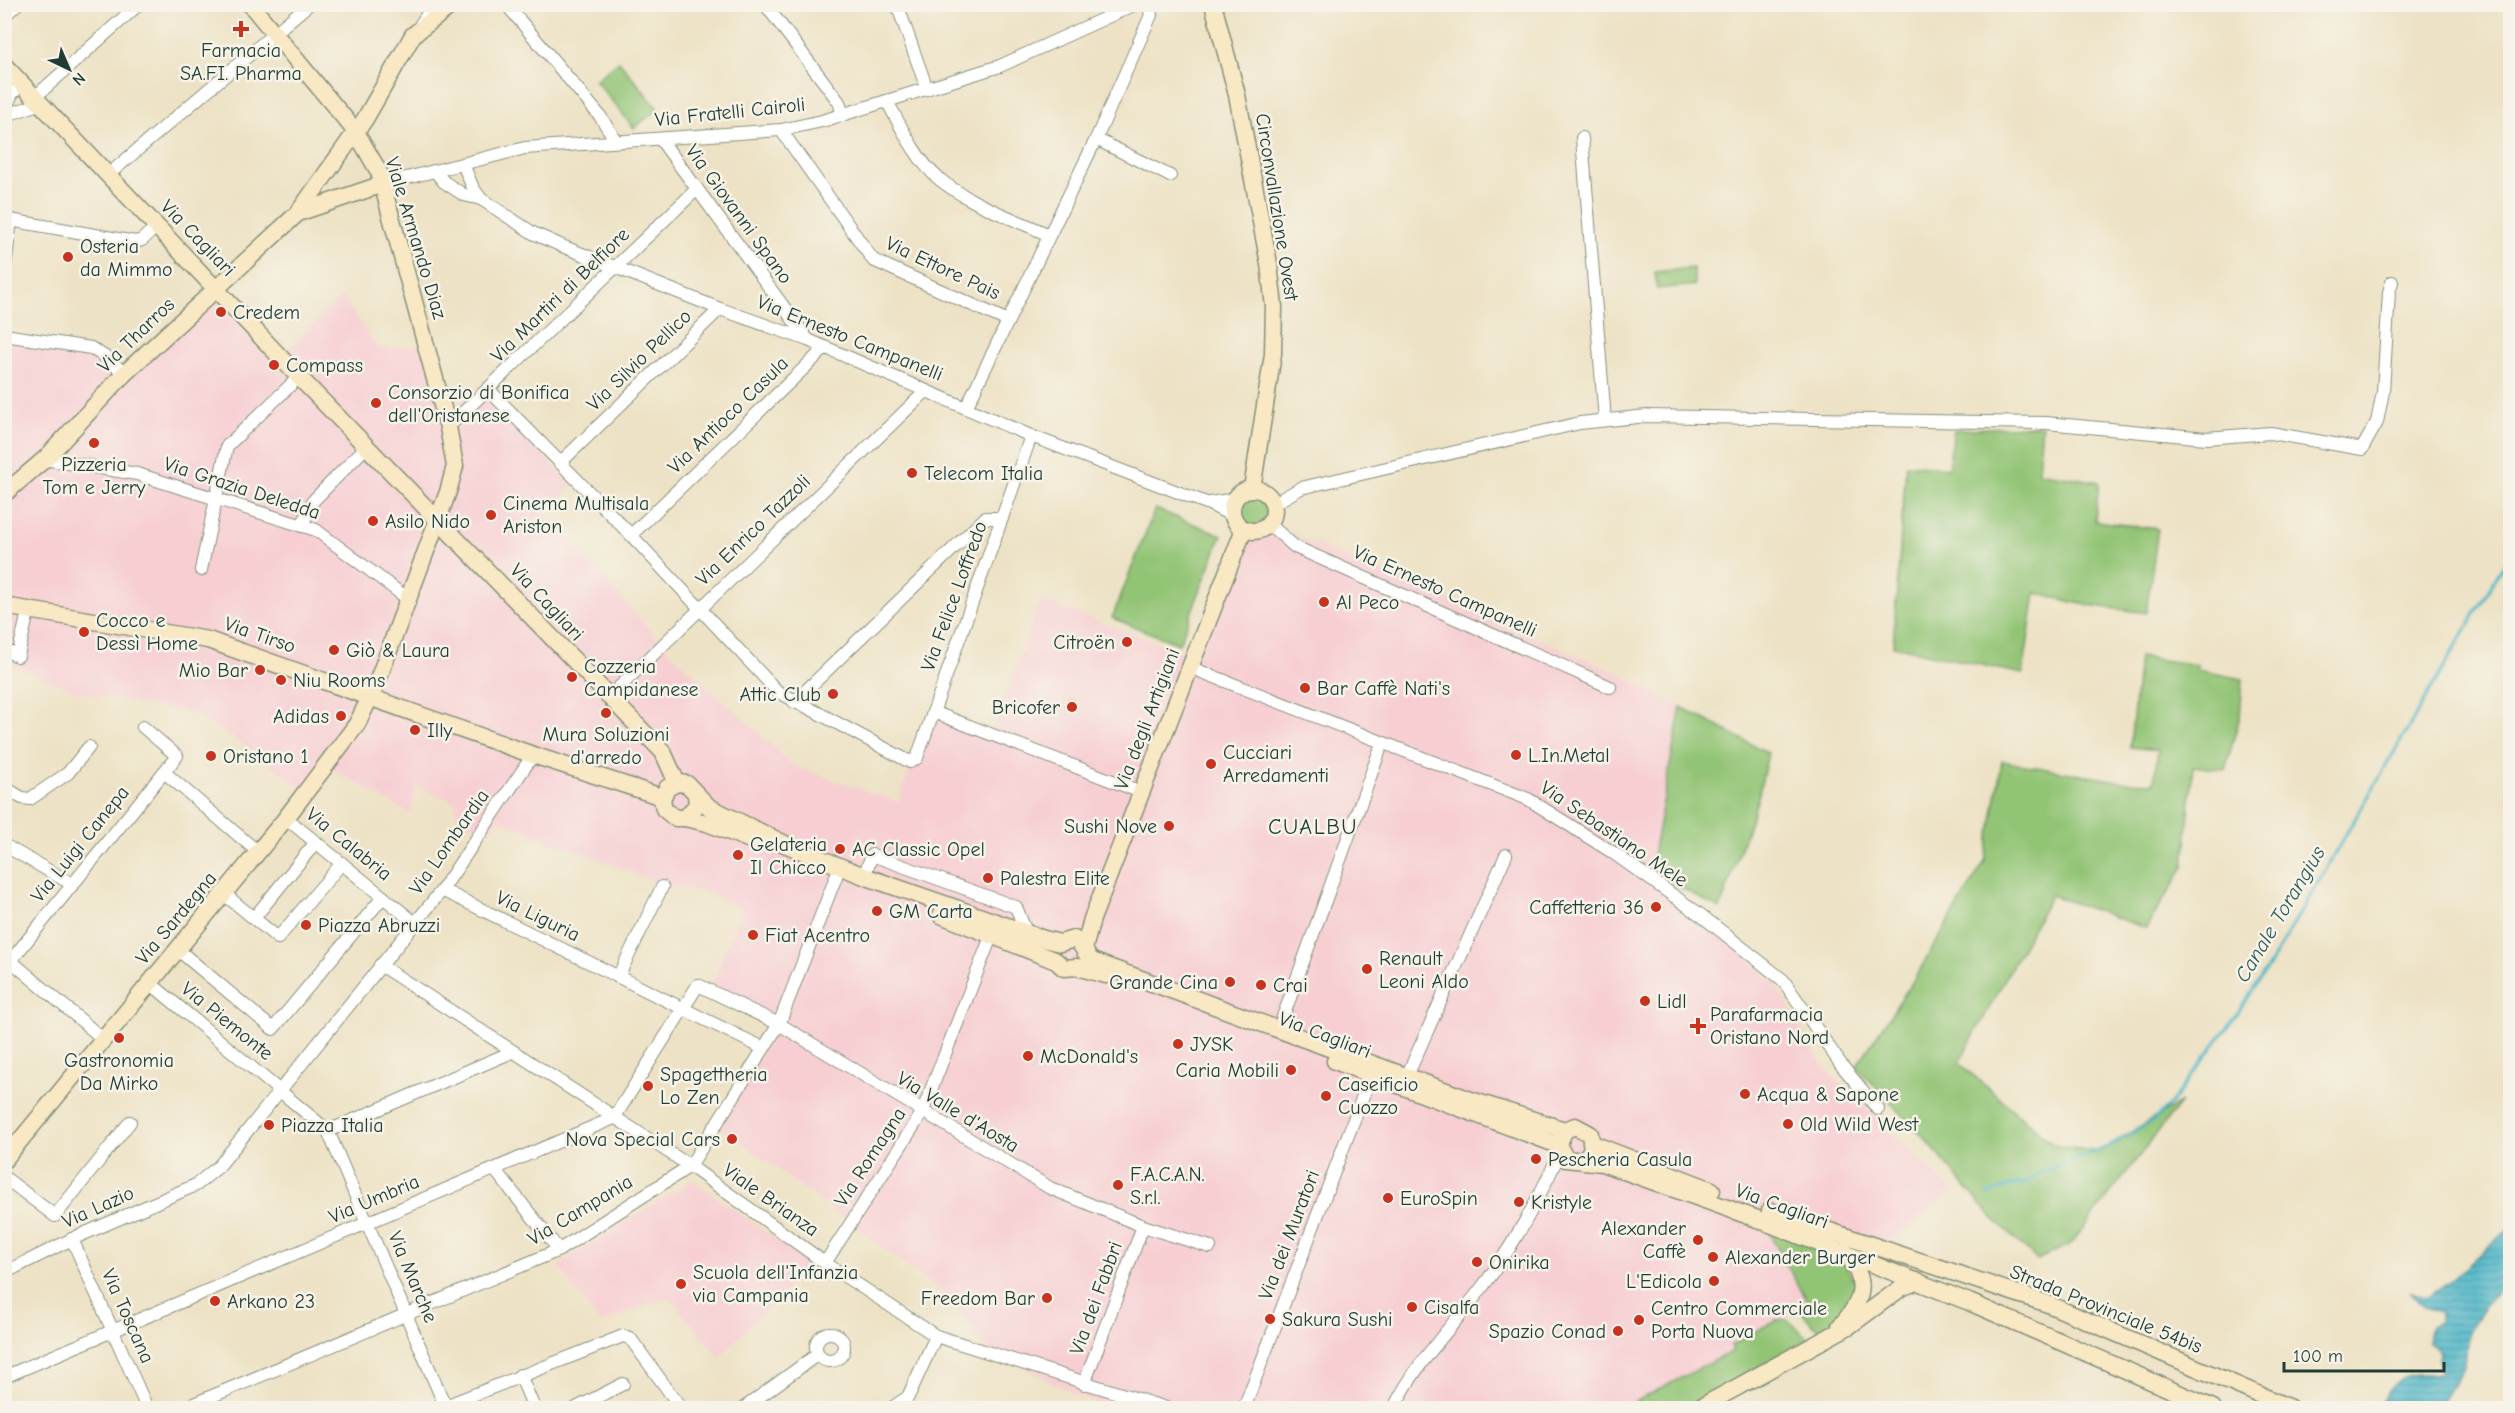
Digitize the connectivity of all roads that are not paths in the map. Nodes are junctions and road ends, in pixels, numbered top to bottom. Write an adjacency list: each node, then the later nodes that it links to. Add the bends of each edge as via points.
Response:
1 (17, 4): 13 (street)
2 (139, 4): 19 (street)
3 (250, 4): 14 (main road, Viale Armando Diaz)
4 (309, 4): 14 (street)
5 (434, 4): 15 (street)
6 (453, 4): 15 (main road)
7 (506, 4): 29 (street, via 600,116)
8 (765, 4): 22 (street, via 839,102)
9 (897, 4): 18 (street)
10 (1136, 4): 18 (street, Via Fratelli Cairoli, via 1000,66)
11 (1148, 4): 27 (street, via 1151,15)
12 (1213, 4): 64 (main road, Circonvallazione Ovest, via 1237,95 1274,307 1273,354)
13 (4, 16)
14 (274, 32): 25 (main road, Viale Armando Diaz); 32 (street)
15 (413, 35): 25 (main road, Via Tharros)
16 (4, 65): 17 (main road, Via Cagliari)
17 (22, 83): 19 (main road, Via Cagliari); 21 (street)
18 (927, 88): 20 (street, Via Fratelli Cairoli)
19 (37, 99): 23 (street, via 33,106); 32 (main road, Via Cagliari)
20 (887, 101): 22 (street, Via Fratelli Cairoli); 42 (street, via 906,137 937,178)
21 (4, 111)
22 (843, 115): 24 (street, Via Fratelli Cairoli)
23 (4, 116)
24 (781, 130): 28 (street, Via Fratelli Cairoli); 49 (street, Via Ettore Pais, via 873,260)
25 (356, 132): 34 (main road, Viale Armando Diaz); 36 (main road, Via Tharros)
26 (1582, 138): 58 (street)
27 (1096, 139): 33 (street); 42 (street)
28 (661, 140): 29 (street, Via Fratelli Cairoli); 35 (street, Via Giovanni Spano)
29 (616, 141): 30 (street, Via Fratelli Cairoli, via 525,148)
30 (463, 164): 31 (street, Via Fratelli Cairoli); 37 (street, Via Ernesto Campanelli)
31 (435, 171): 34 (street, Via Fratelli Cairoli); 37 (street, Via Ernesto Campanelli, via 464,195)
32 (108, 176): 41 (main road, Via Cagliari)
33 (1170, 176)
34 (383, 184): 38 (main road, Via Tharros); 59 (main road, Viale Armando Diaz)
35 (697, 189): 44 (street, Via Martiri di Belfiore); 51 (street, Via Giovanni Spano)
36 (314, 190): 38 (main road, via 316,201); 39 (main road, Via Tharros)
37 (482, 199): 44 (street, Via Ernesto Campanelli, via 534,233)
38 (325, 204): 39 (main road, Via Tharros)
39 (298, 213): 47 (main road, Via Tharros)
40 (8, 219): 41 (street, via 135,242); 43 (street)
41 (157, 226): 47 (main road, Via Cagliari)
42 (1049, 235): 49 (street)
43 (6, 249): 45 (street)
44 (616, 269): 48 (street, Via Ernesto Campanelli); 55 (street, Via Martiri di Belfiore)
45 (4, 274)
46 (2392, 282): 58 (street, via 2383,392 2377,422 2362,450 2271,433 2206,438 2046,423 1647,416)
47 (216, 287): 53 (main road, Via Tharros); 54 (main road, Via Cagliari)
48 (720, 309): 51 (street, Via Ernesto Campanelli); 63 (street, Via Silvio Pellico)
49 (1008, 321): 57 (street)
50 (4, 334): 53 (street, via 91,348)
51 (808, 340): 52 (street, Via Ernesto Campanelli)
52 (825, 348): 56 (street, Via Ernesto Campanelli); 73 (street, Via Antioco Casula)
53 (124, 374): 62 (main road, Via Tharros)
54 (299, 377): 61 (main road, Via Cagliari); 66 (street, via 227,446)
55 (489, 390): 59 (street, Via Martiri di Belfiore); 63 (street)
56 (926, 391): 57 (street, Via Ernesto Campanelli); 77 (street, Via Enrico Tazzoli)
57 (966, 408): 60 (street, Via Ernesto Campanelli)
58 (1605, 420): 67 (street, via 1301,488)
59 (448, 427): 69 (main road, Viale Armando Diaz, via 455,466)
60 (1031, 436): 68 (street, Via Ernesto Campanelli); 70 (street, Via Felice Loffredo)
61 (367, 446): 69 (main road, Via Cagliari); 72 (street, via 313,501)
62 (44, 459): 65 (main road, Via Tharros); 66 (street, Via Grazia Deledda, via 137,474)
63 (560, 463): 73 (street)
64 (1252, 489): 67 (main road, via 1265,493); 68 (main road, via 1242,492)
65 (6, 493)
66 (216, 501): 72 (street, Via Grazia Deledda); 74 (street)
67 (1273, 504): 71 (main road)
68 (1237, 515): 71 (main road, via 1257,531); 80 (main road, Via degli Artigiani)
69 (438, 518): 75 (main road, Viale Armando Diaz); 83 (main road, Via Cagliari)
70 (1002, 518): 84 (street, via 985,518); 85 (street, Via Felice Loffredo)
71 (1269, 524): 81 (street, Via Ernesto Campanelli, via 1295,547)
72 (302, 526): 75 (street, Via Grazia Deledda, via 316,530)
73 (631, 535): 77 (street)
74 (201, 570)
75 (408, 599): 82 (main road, Via Sardegna)
76 (4, 606): 78 (main road, Via Tirso)
77 (700, 609): 83 (street, Via Enrico Tazzoli); 84 (street, via 777,691)
78 (28, 612): 79 (street, via 18,656); 82 (main road, Via Tirso, via 208,640)
79 (4, 650)
80 (1189, 667): 87 (street, Via Sebastiano Mele); 93 (main road, Via degli Artigiani)
81 (1611, 687)
82 (371, 697): 89 (main road, Via Tirso); 96 (main road, Via Sardegna, via 336,756)
83 (608, 698): 91 (main road, Via Cagliari, via 663,752)
84 (794, 702): 85 (street, Via Felice Loffredo, via 908,762 917,758)
85 (933, 712): 93 (street)
86 (143, 727): 90 (street, Via Luigi Canepa, via 177,756)
87 (1382, 744): 123 (street); 130 (street, Via Sebastiano Mele, via 1527,799 1612,852 1702,916 1784,980 1842,1066)
88 (89, 747): 92 (street, via 68,773 30,798 22,798)
89 (533, 755): 95 (main road, Via Tirso); 106 (street, Via Lombardia)
90 (164, 772): 100 (street); 104 (street, Via Luigi Canepa)
91 (677, 783): 94 (main road, via 687,784); 95 (main road, via 667,788)
92 (4, 787)
93 (1141, 792): 111 (main road, Via degli Artigiani)
94 (696, 794): 97 (main road, via 697,805); 113 (main road, Via Cagliari, via 709,807 749,829 864,876 1027,934)
95 (662, 797): 97 (main road, via 667,813)
96 (286, 818): 98 (street, Via Calabria); 100 (main road, Via Sardegna)
97 (685, 818): 103 (main road, Via Cagliari)
98 (316, 842): 102 (street, Via Calabria); 109 (street)
99 (4, 845): 104 (street)
100 (258, 852): 107 (main road, Via Sardegna)
101 (1506, 855): 128 (street)
102 (342, 863): 108 (street, Via Calabria); 109 (street, via 278,938)
103 (837, 874): 112 (main road, Via Cagliari); 122 (street, Via Campania)
104 (72, 884): 117 (street, Via Luigi Canepa)
105 (662, 887): 119 (street)
106 (441, 890): 110 (street, Via Lombardia); 119 (street, Via Liguria)
107 (223, 893): 109 (street); 114 (main road, Via Sardegna)
108 (383, 897): 110 (street, Via Calabria); 114 (street, via 273,1029)
109 (254, 918)
110 (415, 923): 118 (street, Via Lombardia)
111 (1090, 924): 113 (main road); 115 (main road, Via degli Artigiani)
112 (992, 934): 116 (main road, Via Cagliari); 131 (street, Via Romagna)
113 (1063, 941): 115 (main road, Via Cagliari, via 1077,941); 116 (main road, via 1055,953)
114 (177, 949): 120 (main road, Via Sardegna)
115 (1082, 957): 116 (main road, Via Cagliari, via 1065,968); 123 (main road, Via Cagliari); 127 (main road, Via Cagliari, via 1141,988)
116 (1056, 960)
117 (7, 962): 124 (street)
118 (380, 965): 126 (street, Viale Brianza); 129 (street, Via Lombardia)
119 (618, 977): 121 (street, Via Liguria)
120 (149, 982): 124 (main road, Via Sardegna); 129 (street, Via Piemonte)
121 (683, 1008): 122 (street, Via Valle d'Aosta, via 698,985); 125 (street, Via Liguria); 132 (street)
122 (779, 1024): 125 (street, Via Campania); 131 (street, Via Valle d'Aosta)
123 (1279, 1028): 128 (main road, Via Cagliari)
124 (103, 1039): 137 (main road, Via Sardegna)
125 (764, 1048): 139 (street, Via Campania)
126 (513, 1052): 132 (street, Viale Brianza); 134 (street)
127 (1371, 1075): 135 (main road, Via Cagliari); 170 (street, Via dei Muratori)
128 (1407, 1076): 135 (main road, Via Cagliari)
129 (281, 1090): 134 (street); 145 (street, Via Lazio, via 196,1185)
130 (1878, 1108)
131 (922, 1113): 144 (street, Via Valle d'Aosta, via 1050,1188); 149 (street, Via Romagna)
132 (614, 1118): 139 (street, Viale Brianza); 140 (street, Via Umbria)
133 (130, 1122): 142 (street, via 55,1216)
134 (328, 1131): 143 (street, Via Marche)
135 (1561, 1142): 136 (main road, Via Cagliari, via 1581,1127 1590,1134); 138 (main road, Via Cagliari, via 1566,1159); 141 (street)
136 (1593, 1144): 138 (main road, via 1592,1150); 146 (main road, Via Cagliari)
137 (4, 1160)
138 (1580, 1160): 141 (street); 146 (main road, Via Cagliari, via 1602,1163)
139 (690, 1166): 148 (street, Via Campania); 149 (street, Viale Brianza)
140 (495, 1170): 143 (street, Via Umbria); 148 (street)
141 (1549, 1176): 171 (street, via 1479,1292 1411,1378)
142 (4, 1177)
143 (369, 1222): 152 (street, Via Marche); 153 (street, Via Umbria)
144 (1143, 1226): 147 (street, Via Valle d'Aosta); 160 (street, Via dei Fabbri)
145 (72, 1239): 150 (street, Via Lazio); 153 (street, Via Toscana)
146 (1836, 1244): 151 (main road); 154 (main road, via 1858,1269 1861,1287 1853,1312); 174 (main road, Strada Provinciale 54bis, via 2048,1304)
147 (1210, 1247)
148 (559, 1250): 152 (street, Via Campania)
149 (825, 1263): 155 (street, Viale Brianza)
150 (4, 1273)
151 (1917, 1281): 154 (main road); 173 (main road)
152 (408, 1314): 161 (street, Via Marche); 163 (street, Via Campania)
153 (114, 1331): 158 (street, Via Umbria); 162 (street, Via Toscana)
154 (1833, 1334): 172 (main road)
155 (936, 1336): 160 (street, Viale Brianza); 168 (street, via 908,1397)
156 (818, 1354): 167 (street)
157 (520, 1375): 161 (street); 164 (street); 166 (street, via 626,1336)
158 (4, 1377)
159 (623, 1384): 165 (street)
160 (1084, 1384): 169 (street, Viale Brianza)
161 (442, 1407)
162 (147, 1408)
163 (184, 1408)
164 (534, 1408)
165 (576, 1408)
166 (681, 1408)
167 (744, 1408)
168 (892, 1408)
169 (1166, 1408)
170 (1244, 1408)
171 (1394, 1408)
172 (1699, 1408)
173 (2213, 1408)
174 (2290, 1408)

